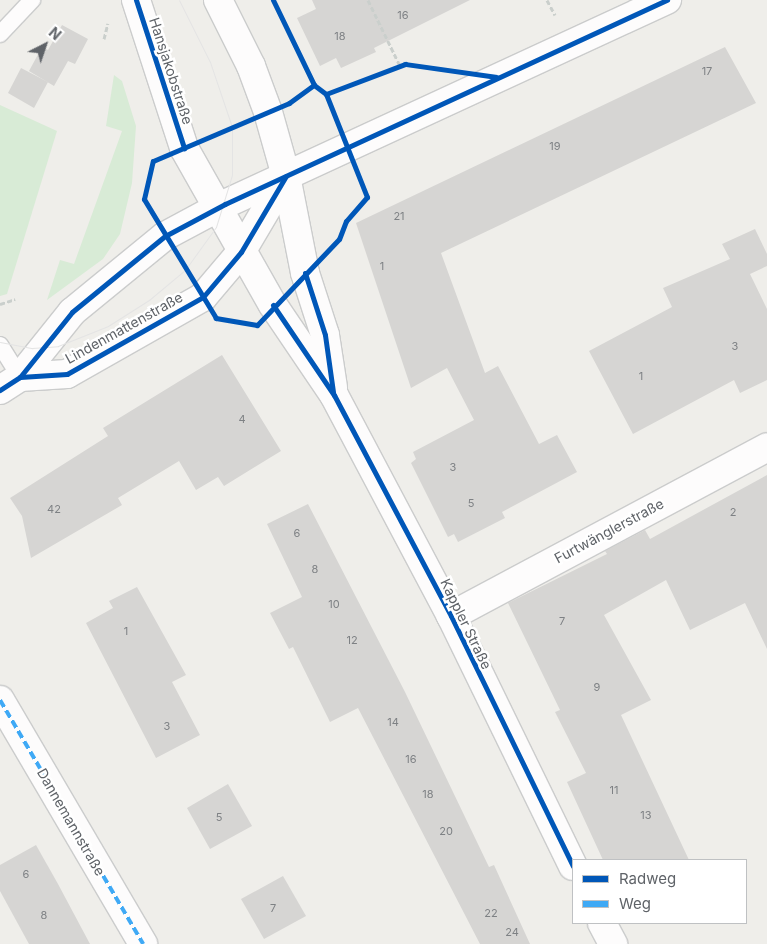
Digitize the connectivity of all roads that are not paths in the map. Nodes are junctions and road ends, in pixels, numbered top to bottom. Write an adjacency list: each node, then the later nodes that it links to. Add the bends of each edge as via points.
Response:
1 (32, 0): 5 (lane)
2 (136, 0): 7 (street, Hansjakobstraße, via 184,148)
3 (218, 0): 6 (street, via 252,66)
4 (667, 0): 6 (street)
5 (0, 34)
6 (286, 176): 7 (street, Lindenmattenstraße); 8 (street, Lindenmattenstraße); 11 (street, Kappler Straße, via 305,273 325,335)
7 (217, 208): 8 (street, Hansjakobstraße); 10 (street, Lindenmattenstraße, via 165,236 72,312)
8 (241, 252): 10 (street, Lindenmattenstraße, via 202,297 67,374); 11 (street, Kappler Straße)
9 (0, 345): 10 (lane)
10 (10, 384)
11 (334, 395): 13 (street, Kappler Straße)
12 (767, 446): 13 (street, Furtwänglerstraße)
13 (451, 616): 15 (street, Kappler Straße)
14 (0, 700): 17 (street, Dannemannstraße)
15 (572, 864)
16 (603, 924): 18 (street)
17 (143, 944)
18 (613, 944)

